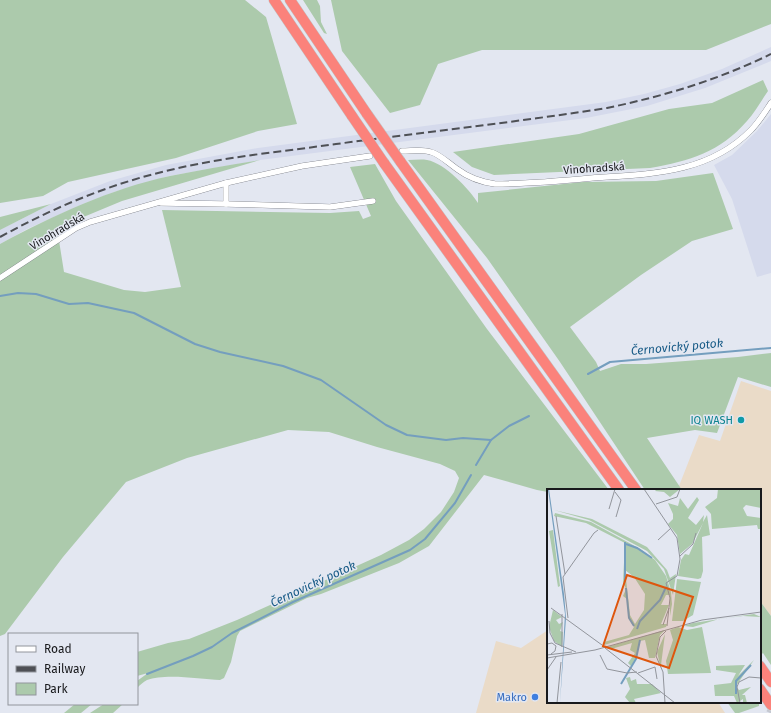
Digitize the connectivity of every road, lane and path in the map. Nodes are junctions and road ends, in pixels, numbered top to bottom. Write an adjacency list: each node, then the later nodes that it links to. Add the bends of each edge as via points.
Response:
1 (274, 0): 11 (highway, bridge, via 384,163)
2 (290, 0): 5 (highway, bridge, via 367,114)
3 (771, 102): 5 (street, Vinohradská, via 752,129 718,155 685,168 650,174 495,184 472,178 431,152 420,150)
4 (370, 156): 6 (street, Vinohradská, via 302,166)
5 (401, 156): 12 (highway)
6 (226, 183): 8 (street, Vinohradská); 9 (street)
7 (373, 201): 9 (street, Vinohradská, via 330,207)
8 (152, 203): 9 (street, Vinohradská); 10 (street, Vinohradská, via 76,228)
9 (226, 204)
10 (0, 278)
11 (618, 489)
12 (635, 489)
13 (761, 667): 14 (highway)
14 (771, 682)
15 (761, 690): 16 (highway)
16 (771, 705)

